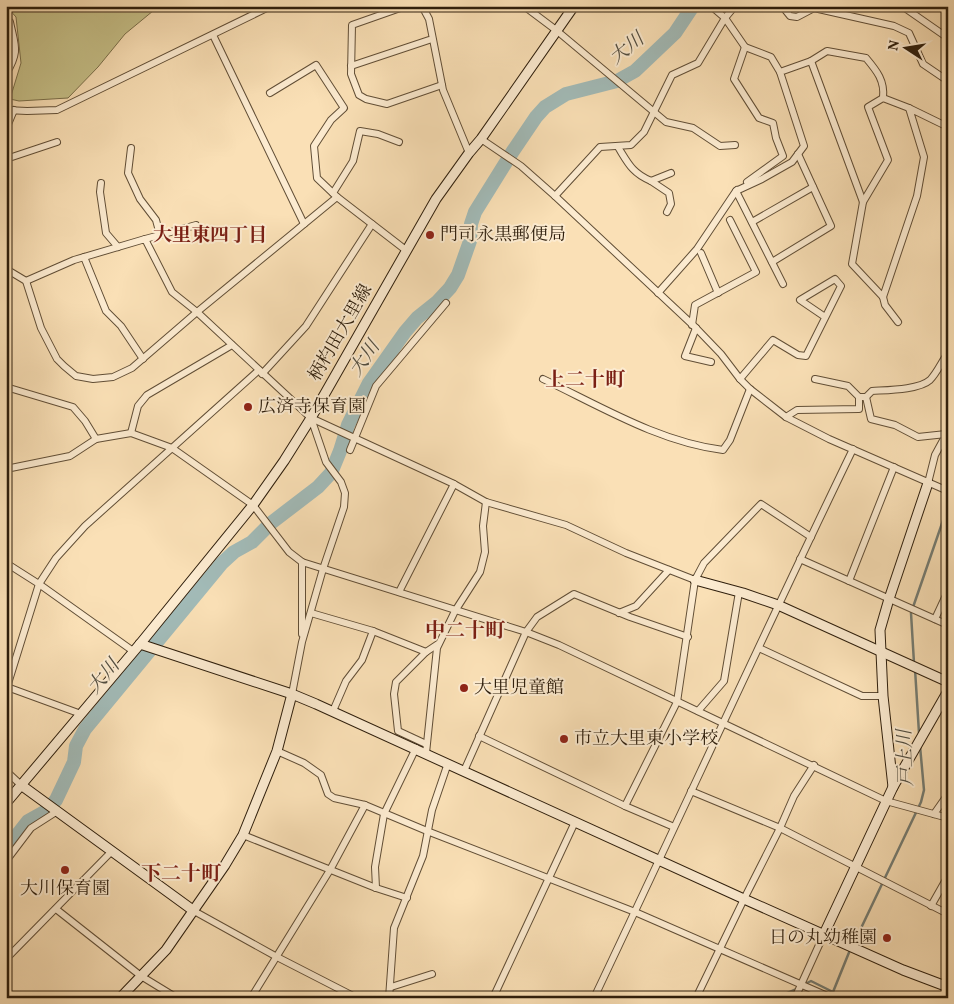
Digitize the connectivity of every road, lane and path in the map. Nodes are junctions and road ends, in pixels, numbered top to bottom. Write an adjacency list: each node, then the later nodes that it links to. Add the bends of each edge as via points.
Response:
1 (271, 6): 13 (street)
2 (406, 6): 19 (street, via 352,25)
3 (422, 6): 23 (street, via 429,19)
4 (524, 6): 12 (street)
5 (574, 6): 12 (street, 柄杓田大里線)
6 (711, 6): 10 (street)
7 (735, 6): 10 (street)
8 (782, 6): 22 (street, via 790,16 797,17 814,8 894,26 909,33 923,64)
9 (902, 6): 14 (street)
10 (725, 18): 16 (street); 29 (street, via 698,63 672,75)
11 (6, 22): 17 (street, via 10,22 16,52)
12 (556, 30): 29 (street); 32 (street, 柄杓田大里線)
13 (213, 35): 28 (street, via 57,110); 52 (street)
14 (948, 38)
15 (428, 40): 19 (street)
16 (745, 47): 20 (street, via 770,57); 45 (street, via 734,79 759,118 773,123 783,156)
17 (10, 61): 21 (street)
18 (811, 61): 20 (street); 25 (street, via 827,52 866,58 884,87); 48 (street)
19 (351, 66): 23 (street, via 359,95 386,104)
20 (780, 72): 39 (street, via 804,146)
21 (6, 74)
22 (948, 82)
23 (442, 85): 38 (street)
24 (270, 92): 46 (street, via 316,64 344,108 331,120 314,146 317,178)
25 (883, 98): 26 (street); 48 (street, via 868,107 888,160)
26 (908, 108): 30 (street); 67 (street, via 924,157 917,196)
27 (6, 110): 28 (street)
28 (14, 110): 31 (street)
29 (653, 111): 35 (street, via 666,122 693,128 720,146); 36 (street, via 644,132 631,145)
30 (948, 127)
31 (6, 128)
32 (481, 139): 38 (street, 柄杓田大里線); 47 (street, via 521,166)
33 (57, 142): 40 (street)
34 (399, 142): 46 (street, via 360,131 353,161)
35 (735, 144)
36 (618, 146): 42 (street, via 639,176); 47 (street, via 600,147)
37 (131, 148): 55 (street, via 128,173 140,199 156,220)
38 (469, 152): 58 (street, 柄杓田大里線, via 436,199)
39 (798, 154): 44 (street); 45 (street, via 792,162)
40 (6, 159)
41 (671, 173): 42 (street)
42 (651, 181): 49 (street, via 669,193 671,204)
43 (101, 183): 57 (street, via 106,233)
44 (813, 187): 51 (street); 61 (street, via 831,226)
45 (736, 191): 51 (street); 65 (street, via 697,250)
46 (335, 195): 52 (street); 53 (street)
47 (555, 196): 65 (street)
48 (863, 202): 67 (street, via 852,264)
49 (667, 212)
50 (730, 220): 66 (street, via 756,272)
51 (752, 222): 61 (street)
52 (304, 224): 69 (street)
53 (372, 224): 58 (street); 77 (street, via 306,326)
54 (196, 225): 55 (street)
55 (160, 235): 56 (street)
56 (145, 239): 57 (street); 69 (street, via 172,292)
57 (118, 247): 60 (street)
58 (407, 252): 84 (street, 柄杓田大里線)
59 (701, 253): 66 (street)
60 (84, 257): 63 (street); 75 (street, via 106,311 121,326)
61 (772, 262): 64 (street)
62 (6, 269): 63 (street)
63 (26, 281): 75 (street, via 41,328 57,358 76,376 92,380 113,377 132,368)
64 (783, 284)
65 (658, 293): 72 (street)
66 (718, 293): 72 (street, via 694,305)
67 (883, 297): 71 (street)
68 (446, 303): 89 (street, via 376,386)
69 (197, 312): 73 (street); 75 (street)
70 (825, 317): 70 (street, via 841,286 835,279 800,300); 79 (street, via 806,356 798,355 772,340)
71 (898, 322)
72 (694, 327): 76 (street, via 685,356); 79 (street)
73 (232, 345): 77 (street); 86 (street, via 147,395 138,406)
74 (948, 353): 83 (street, via 929,380 895,390 872,391)
75 (143, 358)
76 (712, 362)
77 (260, 372): 84 (street); 90 (street)
78 (816, 378): 83 (street, via 848,386)
79 (740, 379): 82 (street)
80 (543, 380): 82 (street, via 652,430 699,446 723,450)
81 (6, 387): 88 (street, via 73,407)
82 (750, 389): 85 (street)
83 (863, 397): 85 (street, via 859,409 797,410); 87 (street, via 871,419 895,425 918,437)
84 (311, 418): 89 (street); 99 (street, 柄杓田大里線); 104 (street, via 326,462 345,492 344,507)
85 (786, 418): 91 (street)
86 (131, 433): 88 (street); 90 (street)
87 (947, 433): 95 (street, via 935,455)
88 (96, 439): 94 (street, via 70,456)
89 (355, 439): 92 (street); 96 (street)
90 (172, 448): 99 (street); 108 (street, via 85,526 56,558)
91 (853, 449): 93 (street); 100 (street)
92 (350, 450)
93 (894, 467): 95 (street); 107 (street)
94 (6, 469)
95 (928, 483): 97 (street); 112 (street)
96 (454, 484): 98 (street); 110 (street)
97 (948, 491)
98 (486, 502): 105 (street, via 566,525); 114 (street, via 483,564)
99 (253, 505): 102 (street, via 289,552); 124 (street, 柄杓田大里線)
100 (811, 537): 101 (street); 106 (street, via 760,504 704,563)
101 (800, 559): 107 (street); 113 (street)
102 (302, 562): 104 (street); 122 (street)
103 (6, 563): 108 (street)
104 (323, 568): 110 (street); 115 (street)
105 (669, 570): 106 (street); 116 (street, via 636,606)
106 (695, 580): 111 (street); 121 (street)
107 (849, 581): 112 (street)
108 (39, 584): 126 (street); 130 (street)
109 (948, 591): 117 (street)
110 (399, 592): 114 (street)
111 (739, 592): 113 (street); 136 (street, via 724,681)
112 (889, 599): 117 (street); 128 (street, via 880,630)
113 (778, 605): 125 (street); 128 (street)
114 (455, 611): 120 (street); 123 (street)
115 (310, 613): 119 (street); 122 (street)
116 (619, 613): 120 (street, via 574,594 537,617); 121 (street)
117 (935, 619): 118 (street)
118 (948, 625)
119 (374, 631): 127 (street); 135 (street, via 362,660 346,681)
120 (526, 632): 134 (street); 139 (street)
121 (688, 637): 134 (street)
122 (302, 642): 132 (street)
123 (440, 642): 127 (street); 140 (street)
124 (140, 644): 126 (street, 柄杓田大里線); 132 (street)
125 (759, 648): 133 (street, via 862,696); 138 (street)
126 (133, 652): 137 (street, 柄杓田大里線)
127 (426, 652): 140 (street, via 396,682 394,694 398,731)
128 (881, 653): 129 (street); 133 (street)
129 (948, 682)
130 (7, 688): 137 (street)
131 (948, 691): 149 (street)
132 (292, 694): 135 (street); 142 (street)
133 (883, 696): 149 (street)
134 (677, 702): 136 (street); 155 (street)
135 (333, 711): 141 (street)
136 (698, 712): 138 (street)
137 (81, 714): 148 (street, 柄杓田大里線)
138 (724, 724): 145 (street); 150 (street)
139 (479, 736): 147 (street); 155 (street)
140 (426, 744): 143 (street)
141 (416, 748): 143 (street); 157 (street)
142 (277, 751): 154 (street, via 304,763 321,776 328,794 334,798); 164 (street)
143 (426, 753): 144 (street)
144 (448, 763): 147 (street); 163 (street)
145 (814, 765): 152 (street); 162 (street, via 794,796)
146 (6, 771): 148 (street)
147 (464, 771): 160 (street)
148 (21, 785): 153 (street, 柄杓田大里線); 156 (street)
149 (893, 787): 152 (street)
150 (692, 791): 161 (street); 162 (street)
151 (948, 794): 158 (street)
152 (886, 801): 158 (street); 168 (street)
153 (6, 803)
154 (365, 806): 157 (street); 169 (street)
155 (626, 806): 161 (street)
156 (55, 811): 165 (street); 166 (street, via 31,828)
157 (384, 814): 163 (street); 172 (street, via 375,867)
158 (934, 814): 159 (street)
159 (948, 818)
160 (575, 822): 167 (street); 171 (street)
161 (674, 827): 167 (street)
162 (780, 828): 168 (street); 174 (street)
163 (427, 831): 171 (street); 173 (street, via 423,856)
164 (242, 835): 169 (street); 177 (street)
165 (112, 851): 176 (street); 177 (street)
166 (6, 860)
167 (660, 860): 174 (street); 178 (street)
168 (855, 868): 175 (street); 180 (street)
169 (330, 870): 172 (street); 182 (street)
170 (948, 876): 175 (street)
171 (548, 879): 178 (street); 194 (street)
172 (376, 888): 173 (street)
173 (407, 898): 187 (street, via 394,928)
174 (744, 898): 180 (street); 181 (street)
175 (931, 906): 179 (street)
176 (56, 909): 183 (street); 185 (street)
177 (194, 910): 182 (street); 185 (street, via 166,950)
178 (635, 912): 181 (street); 195 (street)
179 (948, 914)
180 (824, 934): 186 (street); 188 (street)
181 (720, 948): 186 (street); 196 (street)
182 (277, 957): 191 (street); 192 (street)
183 (6, 959)
184 (432, 974): 187 (street)
185 (141, 976): 189 (street); 190 (street)
186 (802, 984): 197 (street); 198 (street)
187 (391, 987): 193 (street)
188 (948, 987)
189 (120, 998)
190 (177, 998)
191 (251, 998)
192 (357, 998)
193 (390, 998)
194 (493, 998)
195 (594, 998)
196 (696, 998)
197 (795, 998)
198 (832, 998)

